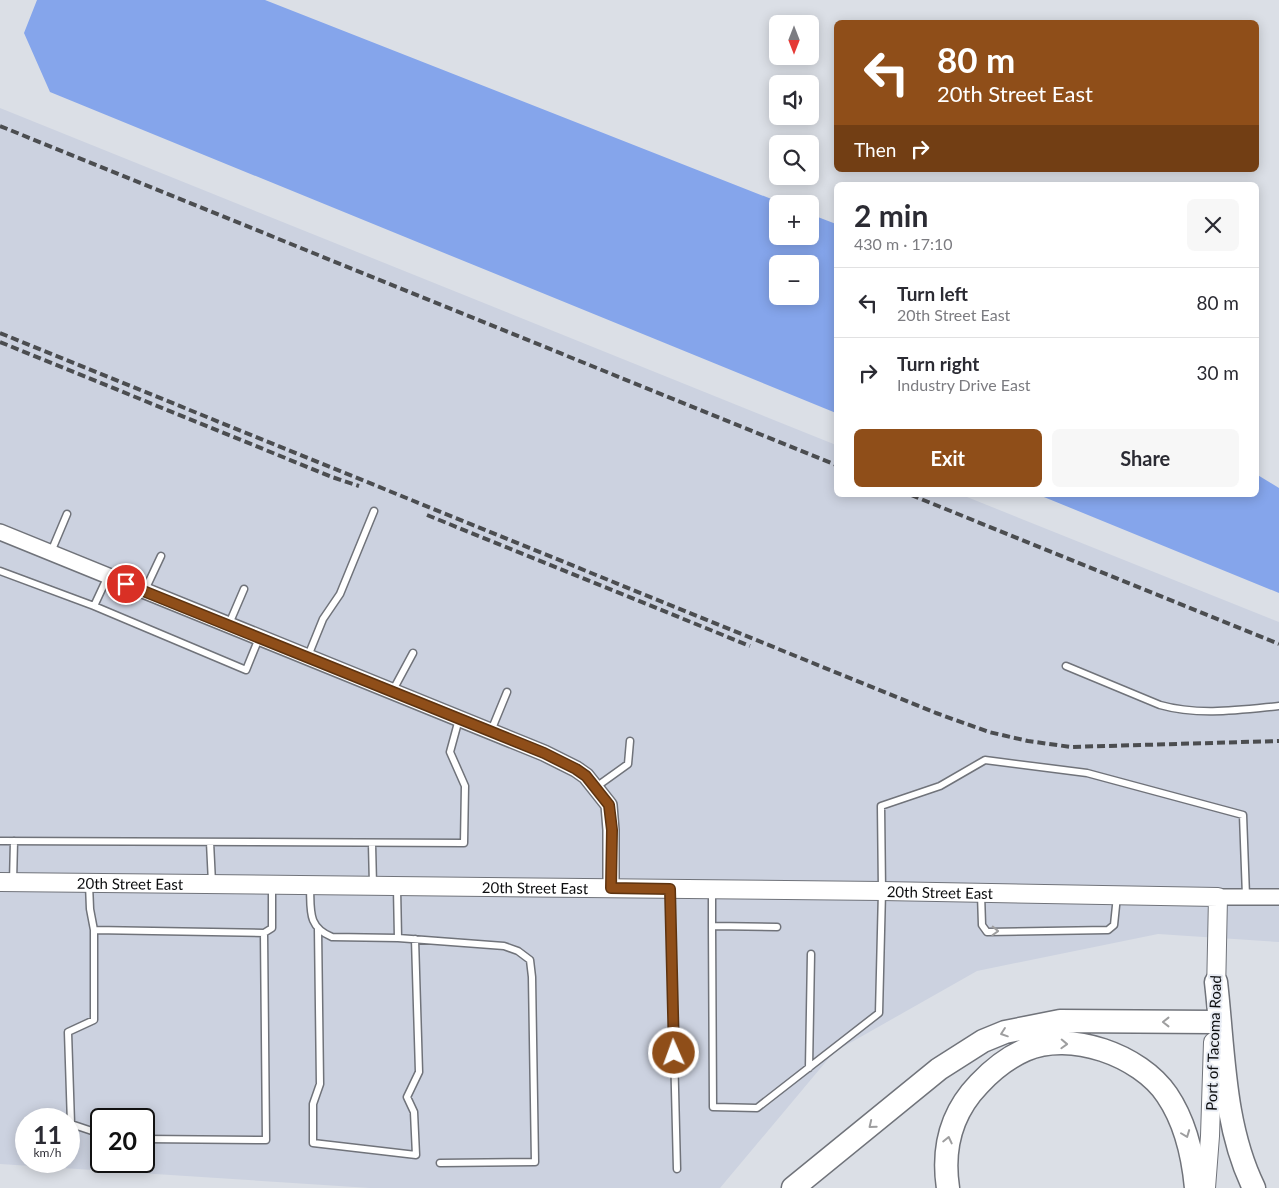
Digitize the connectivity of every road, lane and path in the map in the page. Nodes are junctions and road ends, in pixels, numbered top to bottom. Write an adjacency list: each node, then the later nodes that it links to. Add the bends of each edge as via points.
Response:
1 (374, 511): 14 (lane, via 340,594 323,619)
2 (67, 514): 4 (lane)
3 (0, 532): 4 (street)
4 (50, 553): 7 (street)
5 (161, 556): 9 (lane)
6 (0, 571): 10 (lane)
7 (108, 576): 9 (street); 10 (lane)
8 (244, 589): 11 (lane)
9 (145, 591): 11 (street)
10 (94, 606): 12 (lane, via 246,670)
11 (229, 626): 12 (street)
12 (259, 638): 14 (street)
13 (413, 654): 16 (lane)
14 (307, 658): 16 (street)
15 (1066, 666): 18 (lane, via 1160,705 1181,710 1204,712)
16 (392, 692): 19 (street)
17 (507, 692): 20 (lane)
18 (1279, 706)
19 (459, 719): 20 (street); 26 (lane, via 450,752 464,786 464,843)
20 (491, 732): 22 (street, via 576,769)
21 (630, 741): 22 (lane, via 628,764)
22 (596, 786): 34 (street, via 611,813)
23 (0, 840): 24 (lane)
24 (14, 840): 25 (lane); 27 (lane)
25 (210, 842): 26 (lane); 29 (lane)
26 (372, 844): 32 (lane)
27 (6, 883): 28 (main road, 20th Street East)
28 (88, 884): 29 (main road, 20th Street East); 46 (lane)
29 (212, 885): 30 (main road, 20th Street East)
30 (272, 886): 31 (main road, 20th Street East); 47 (lane, via 272,928)
31 (310, 886): 32 (main road, 20th Street East); 45 (lane, via 312,919)
32 (373, 886): 33 (main road, 20th Street East)
33 (397, 886): 34 (main road, 20th Street East); 48 (lane)
34 (611, 888): 35 (main road, 20th Street East)
35 (670, 889): 36 (main road, 20th Street East); 57 (lane)
36 (712, 889): 37 (main road, 20th Street East); 43 (lane)
37 (882, 891): 38 (main road, 20th Street East); 41 (lane, via 880,806 940,786 985,760 1087,773 1243,815); 53 (lane, via 879,1013)
38 (980, 893): 39 (main road, 20th Street East); 39 (lane, one-way to 39, via 982,925 987,932 1108,930 1114,925)
39 (1117, 895): 40 (main road, 20th Street East)
40 (1218, 897): 41 (street, 20th Street East); 51 (main road, Port of Tacoma Road)
41 (1246, 897): 42 (street, 20th Street East)
42 (1279, 897)
43 (712, 926): 44 (lane); 53 (lane, via 713,1107 757,1108)
44 (777, 927)
45 (318, 929): 48 (lane, via 332,937); 49 (lane, via 320,1084 313,1104 312,1143 416,1155 414,1112 407,1097 419,1072)
46 (94, 930): 47 (lane); 54 (lane, via 94,1020 68,1032 71,1124)
47 (264, 933): 55 (lane, via 266,1140)
48 (398, 938): 49 (lane)
49 (415, 939): 56 (lane, via 504,946 530,960 532,977 535,1162)
50 (811, 954): 53 (lane)
51 (1216, 982): 52 (main road, Port of Tacoma Road); 62 (highway, via 1230,1118 1237,1147)
52 (1214, 1022): 58 (highway, one-way to 58, via 1060,1021 1004,1032 983,1041 939,1069); 61 (main road, Port of Tacoma Road)
53 (809, 1068)
54 (90, 1130)
55 (155, 1139)
56 (440, 1163)
57 (677, 1170)
58 (793, 1188)
59 (948, 1188): 60 (highway, one-way to 60, via 948,1139 956,1115 968,1095 1004,1062 1025,1050 1052,1044 1082,1046 1117,1055 1145,1070 1167,1094 1179,1116 1190,1143)
60 (1196, 1188)
61 (1206, 1188)
62 (1254, 1188)

